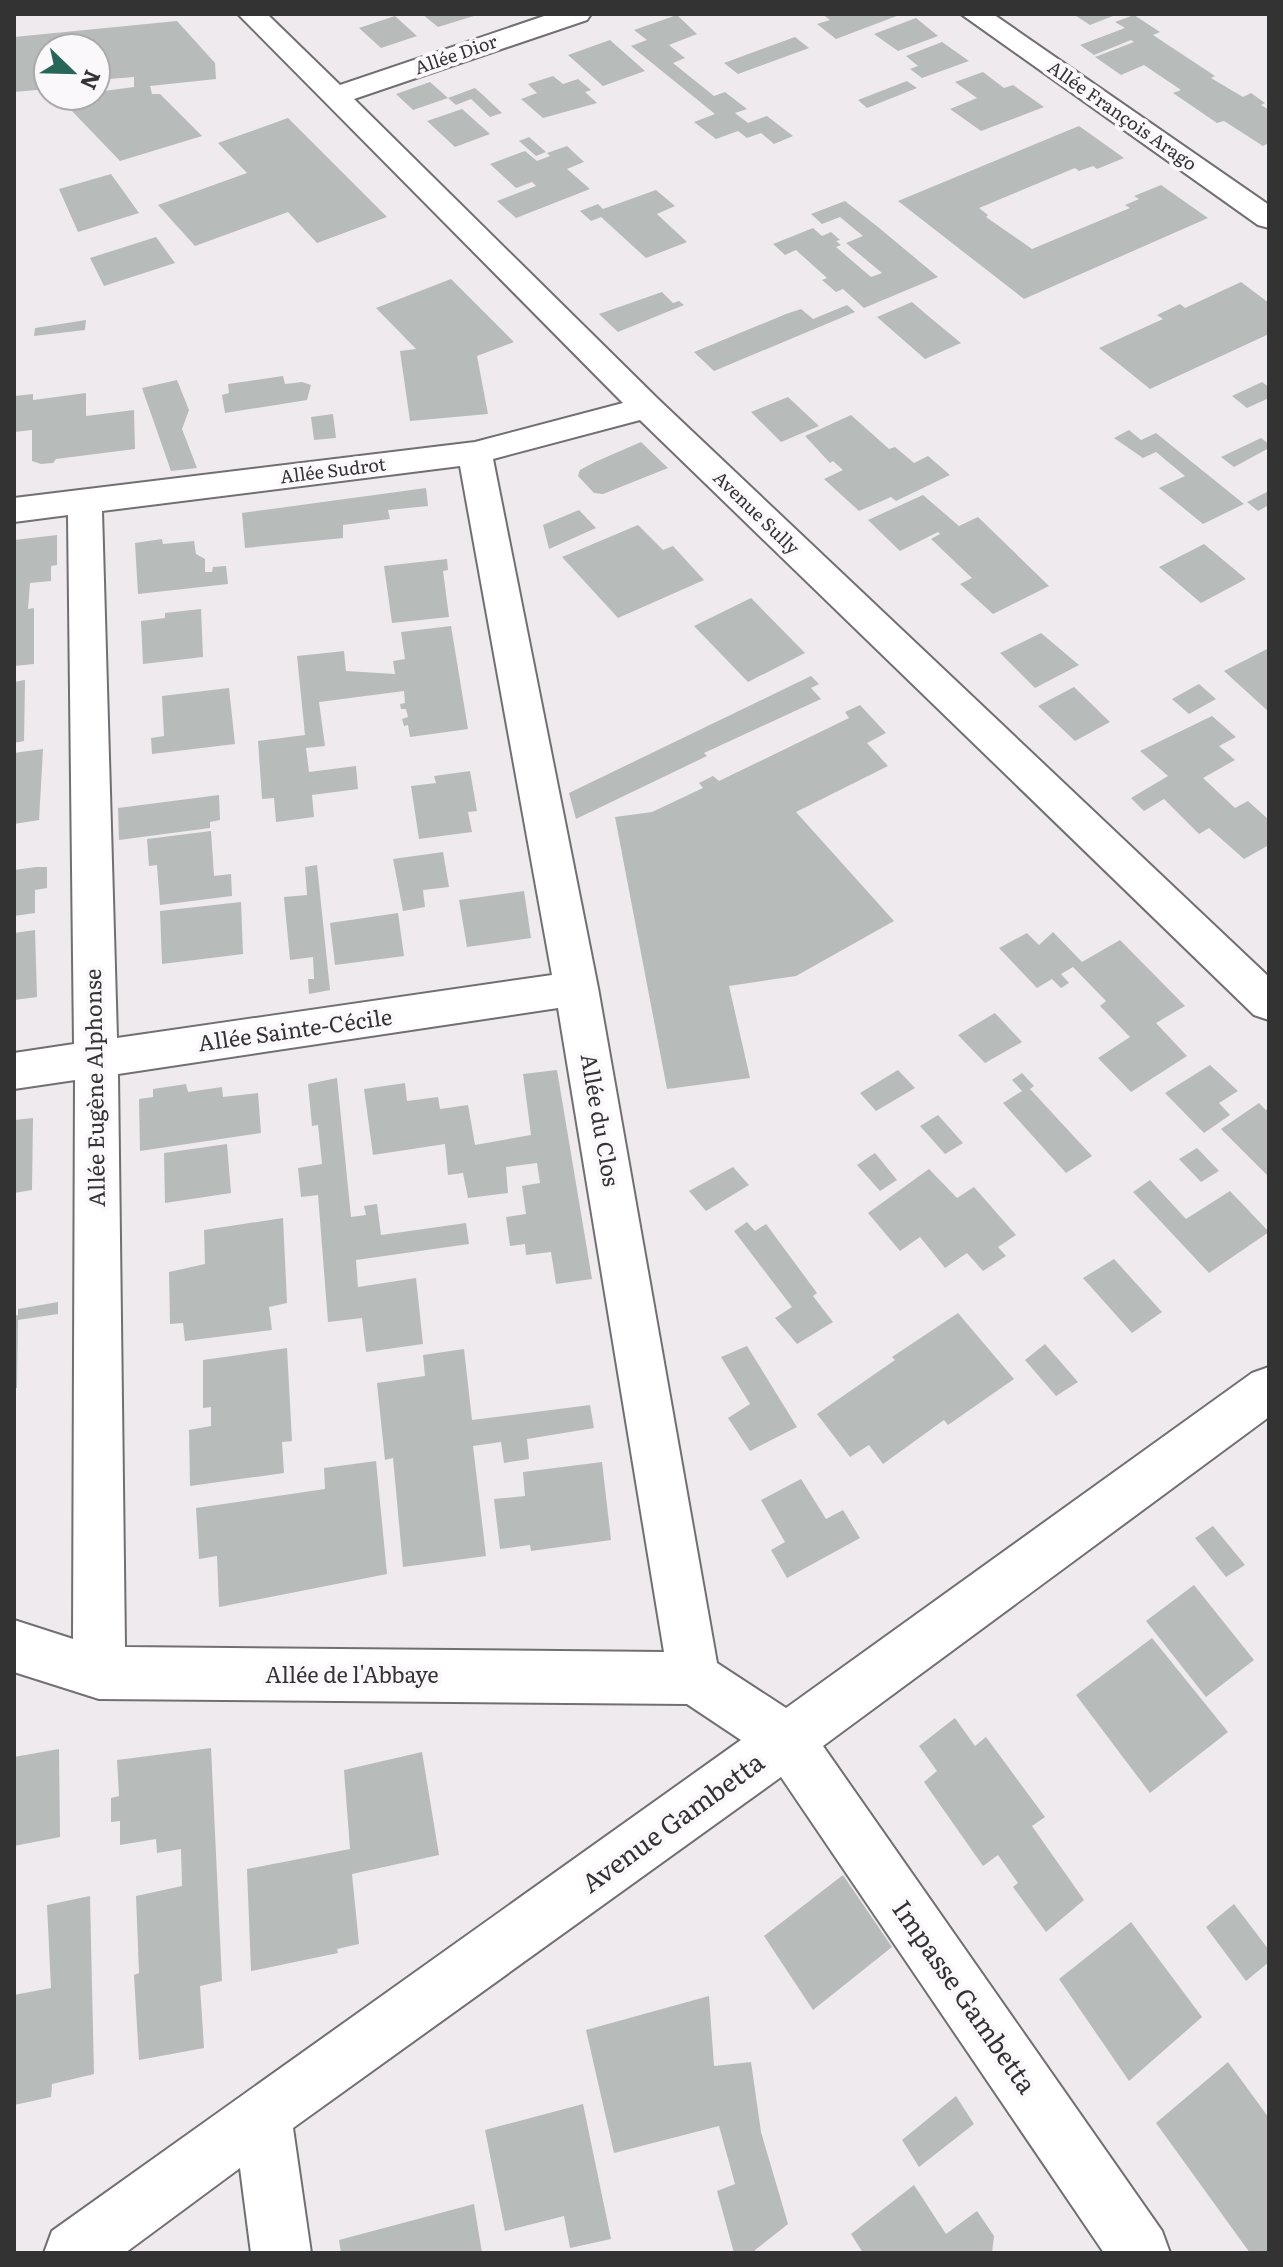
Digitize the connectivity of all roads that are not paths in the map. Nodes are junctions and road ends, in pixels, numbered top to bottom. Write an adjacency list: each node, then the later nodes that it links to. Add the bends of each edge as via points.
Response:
1 (252, 14): 4 (street, Avenue Sully)
2 (577, 14): 4 (street, Allée Dior)
3 (975, 14): 5 (street, Allée François Arago)
4 (336, 96): 6 (street, Avenue Sully)
5 (1269, 219)
6 (647, 408): 7 (street, Allée Sudrot); 11 (street, Avenue Sully)
7 (475, 453): 8 (street, Allée Sudrot); 10 (street, Allée du Clos)
8 (85, 502): 9 (street, Allée Sudrot); 12 (street, Allée Eugène Alphonse)
9 (14, 510)
10 (577, 988): 12 (street, Allée Sainte-Cécile); 17 (street, Allée du Clos)
11 (1269, 1003)
12 (96, 1059): 13 (street, Allée Sainte-Cécile); 16 (street, Allée Eugène Alphonse)
13 (14, 1071)
14 (1269, 1389): 18 (street, Avenue Gambetta)
15 (14, 1646): 16 (street, Allée de l'Abbaye)
16 (99, 1673): 17 (street, Allée de l'Abbaye)
17 (694, 1678): 18 (street)
18 (787, 1740): 19 (street, Avenue Gambetta); 22 (street, Impasse Gambetta)
19 (262, 2115): 20 (street, Avenue Gambetta); 21 (street)
20 (74, 2253)
21 (281, 2253)
22 (1140, 2253)

